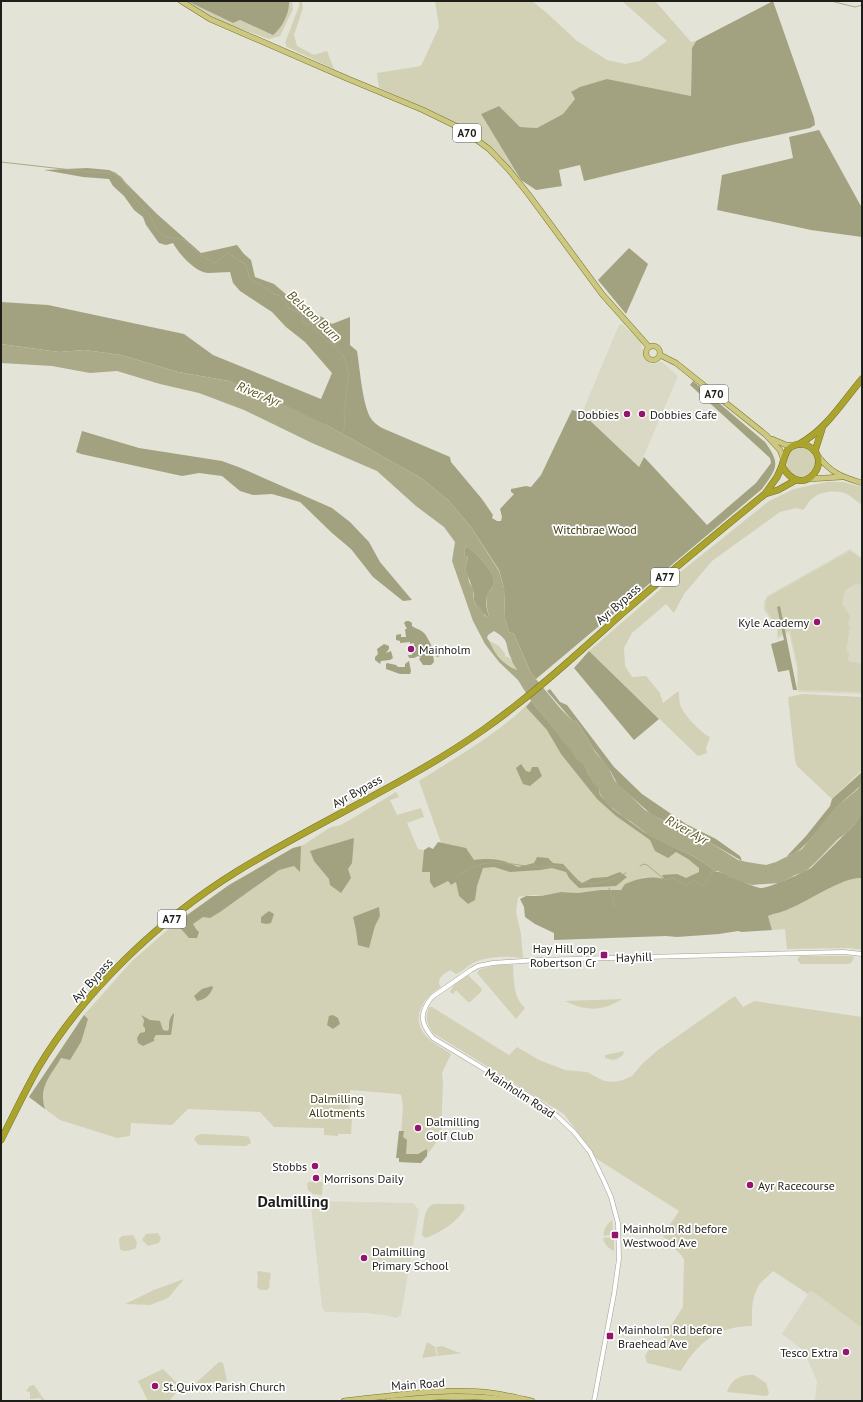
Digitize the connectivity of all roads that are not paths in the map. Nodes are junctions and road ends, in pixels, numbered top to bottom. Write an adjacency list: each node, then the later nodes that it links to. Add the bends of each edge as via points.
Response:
1 (181, 1): 2 (main road, A70, via 210,20 462,129 489,149 509,170 602,294)
2 (649, 347): 3 (main road, A70, via 658,347); 3 (main road, A70, via 646,352 648,358 656,359)
3 (660, 355): 6 (main road, A70, via 676,363)
4 (862, 379): 5 (highway)
5 (823, 426): 7 (highway, via 810,439); 8 (highway)
6 (766, 435): 7 (main road, A70, via 782,444); 9 (main road, A70, via 780,450)
7 (797, 445): 8 (highway, via 808,446); 9 (highway, via 787,451)
8 (816, 454): 11 (main road, via 832,471); 12 (highway, via 819,462 817,470)
9 (783, 458): 10 (highway, A77)
10 (782, 466): 13 (highway, via 788,476); 15 (highway, Ayr Bypass / A77)
11 (842, 477): 12 (main road); 14 (main road)
12 (808, 479): 13 (highway, A77)
13 (796, 480): 15 (highway, Ayr Bypass / A77)
14 (862, 483)
15 (765, 494): 18 (highway, Ayr Bypass / A77, via 550,679 481,732 432,763 236,873 188,906 143,942 100,985 67,1026 39,1067)
16 (862, 954): 17 (street, Hayhill, via 844,952 646,956 493,963 470,970 432,997)
17 (424, 1010): 24 (street, Mainholm Road, via 423,1022 433,1038 537,1101 574,1132 590,1152 611,1197 618,1223 619,1259)
18 (1, 1140)
19 (493, 1396): 20 (main road, Main Road, via 466,1392 434,1392); 21 (main road, Main Road, via 435,1396); 22 (main road); 23 (main road)
20 (344, 1401)
21 (388, 1401)
22 (513, 1401)
23 (532, 1401)
24 (594, 1401)

